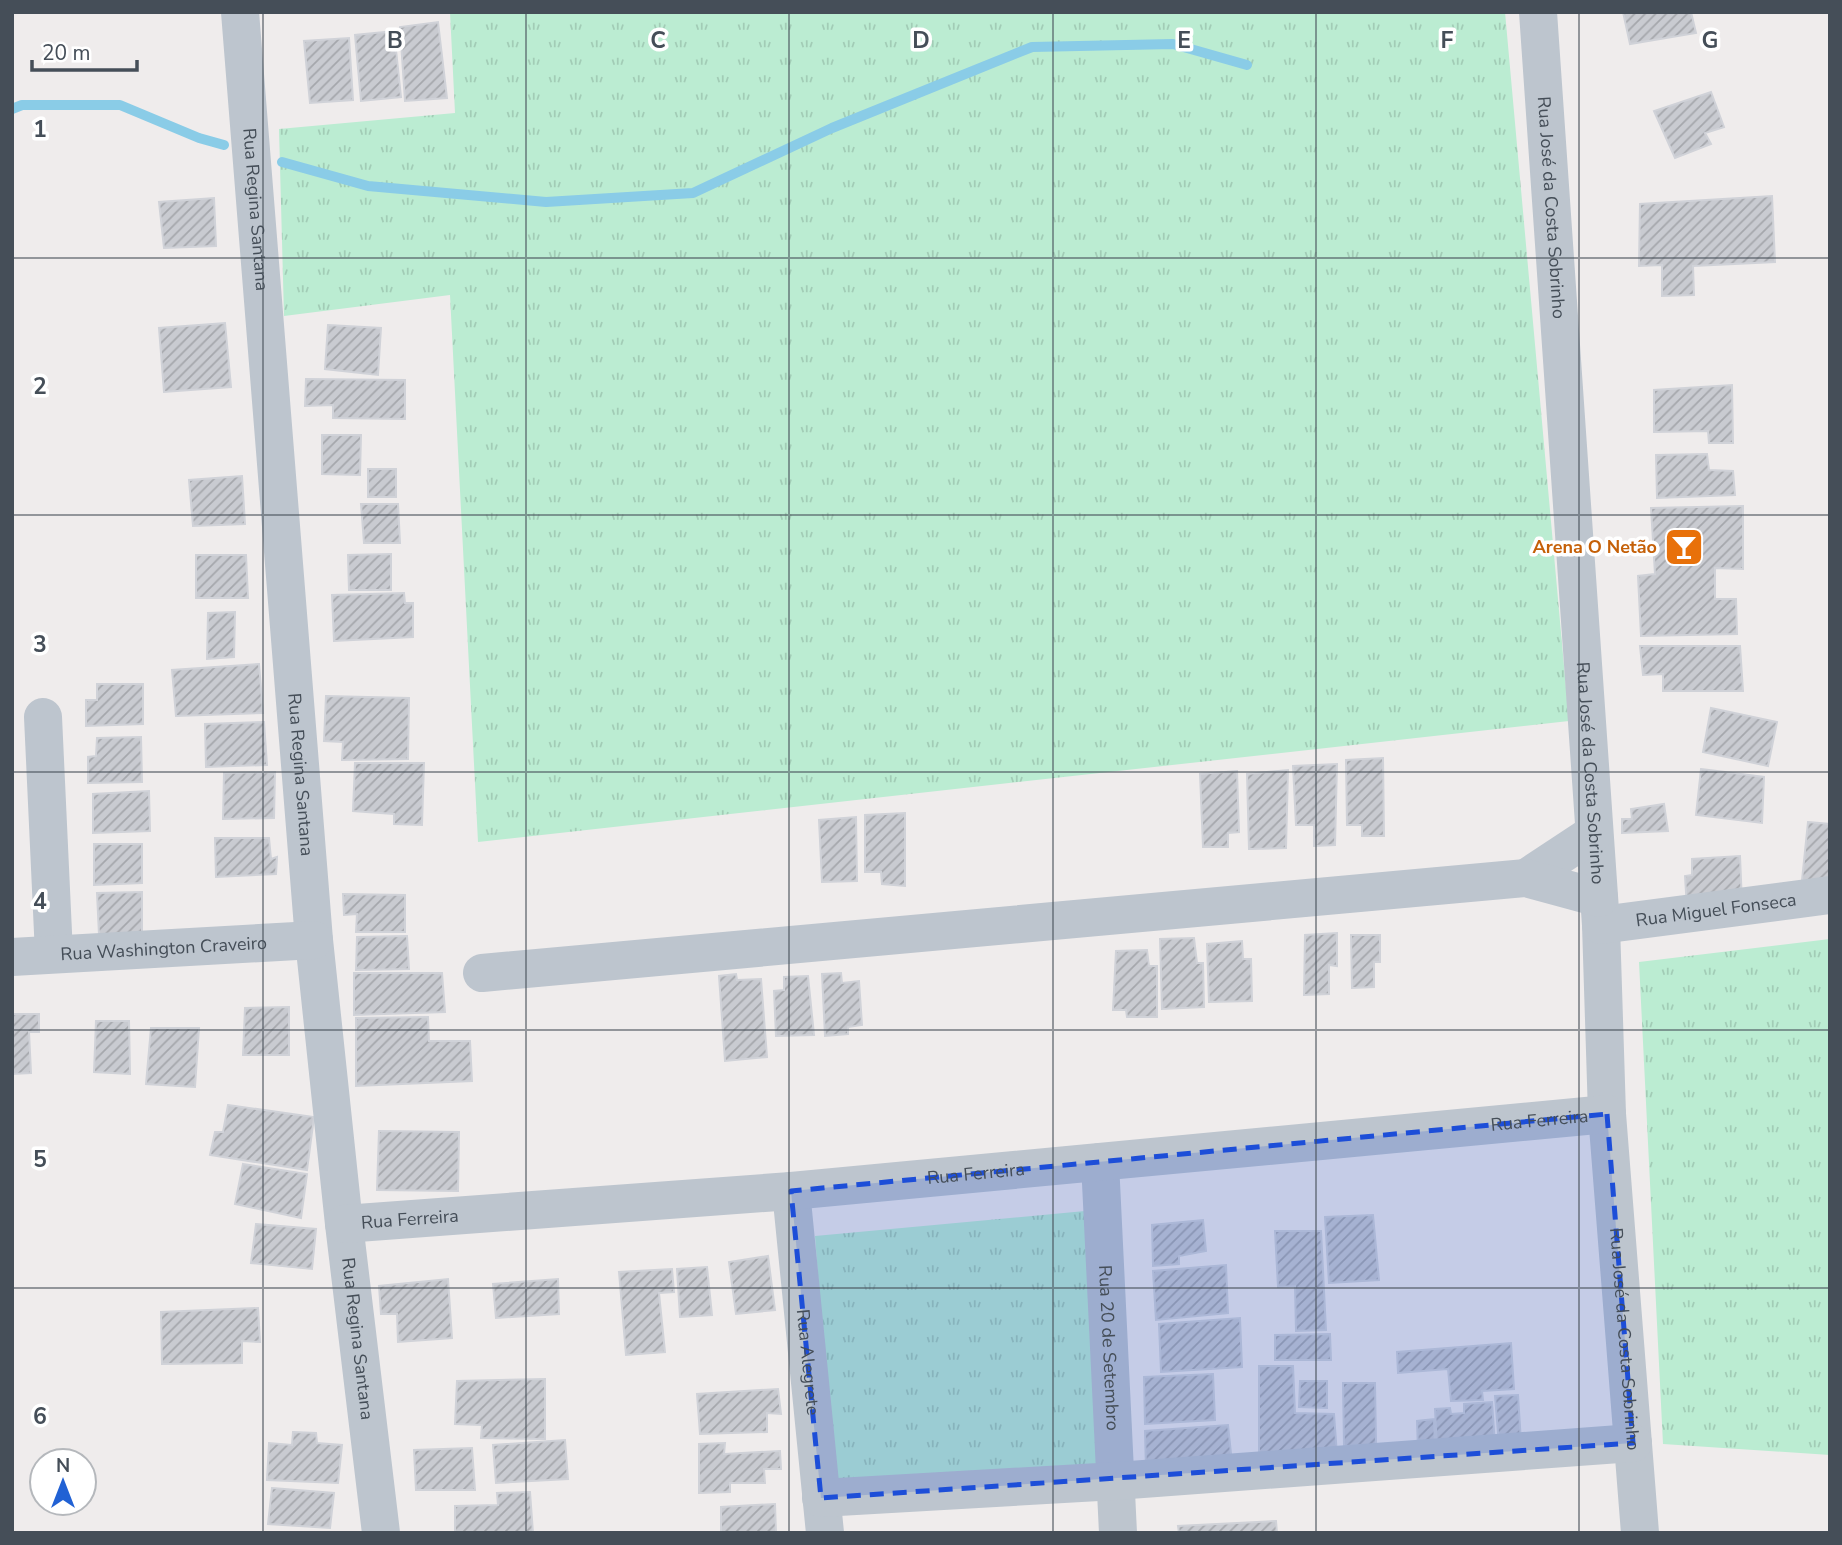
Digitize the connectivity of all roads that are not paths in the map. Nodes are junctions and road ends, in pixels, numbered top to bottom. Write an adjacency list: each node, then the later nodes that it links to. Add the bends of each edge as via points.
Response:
1 (240, 12): 8 (street, Rua Regina Santana)
2 (1538, 12): 4 (street, Rua José da Costa Sobrinho)
3 (43, 717): 9 (street)
4 (1594, 833): 5 (street); 7 (street, Rua José da Costa Sobrinho)
5 (1526, 878): 7 (street); 11 (street)
6 (1830, 895): 7 (street, Rua Miguel Fonseca)
7 (1600, 911): 12 (street, Rua José da Costa Sobrinho)
8 (314, 940): 9 (street, Rua Washington Craveiro); 15 (street, Rua Regina Santana)
9 (54, 954): 10 (street, Rua Washington Craveiro)
10 (12, 957)
11 (482, 973)
12 (1607, 1114): 13 (street, Rua Ferreira); 16 (street, Rua José da Costa Sobrinho)
13 (1100, 1162): 14 (street, Rua Ferreira); 17 (street, Rua 20 de Setembro)
14 (791, 1191): 15 (street, Rua Ferreira); 18 (street, Rua Alegrete)
15 (344, 1224): 19 (street, Rua Regina Santana)
16 (1633, 1443): 17 (street); 21 (street, Rua José da Costa Sobrinho)
17 (1116, 1481): 18 (street); 20 (street, Rua 20 de Setembro)
18 (823, 1516)
19 (381, 1533)
20 (1118, 1533)
21 (1640, 1533)

